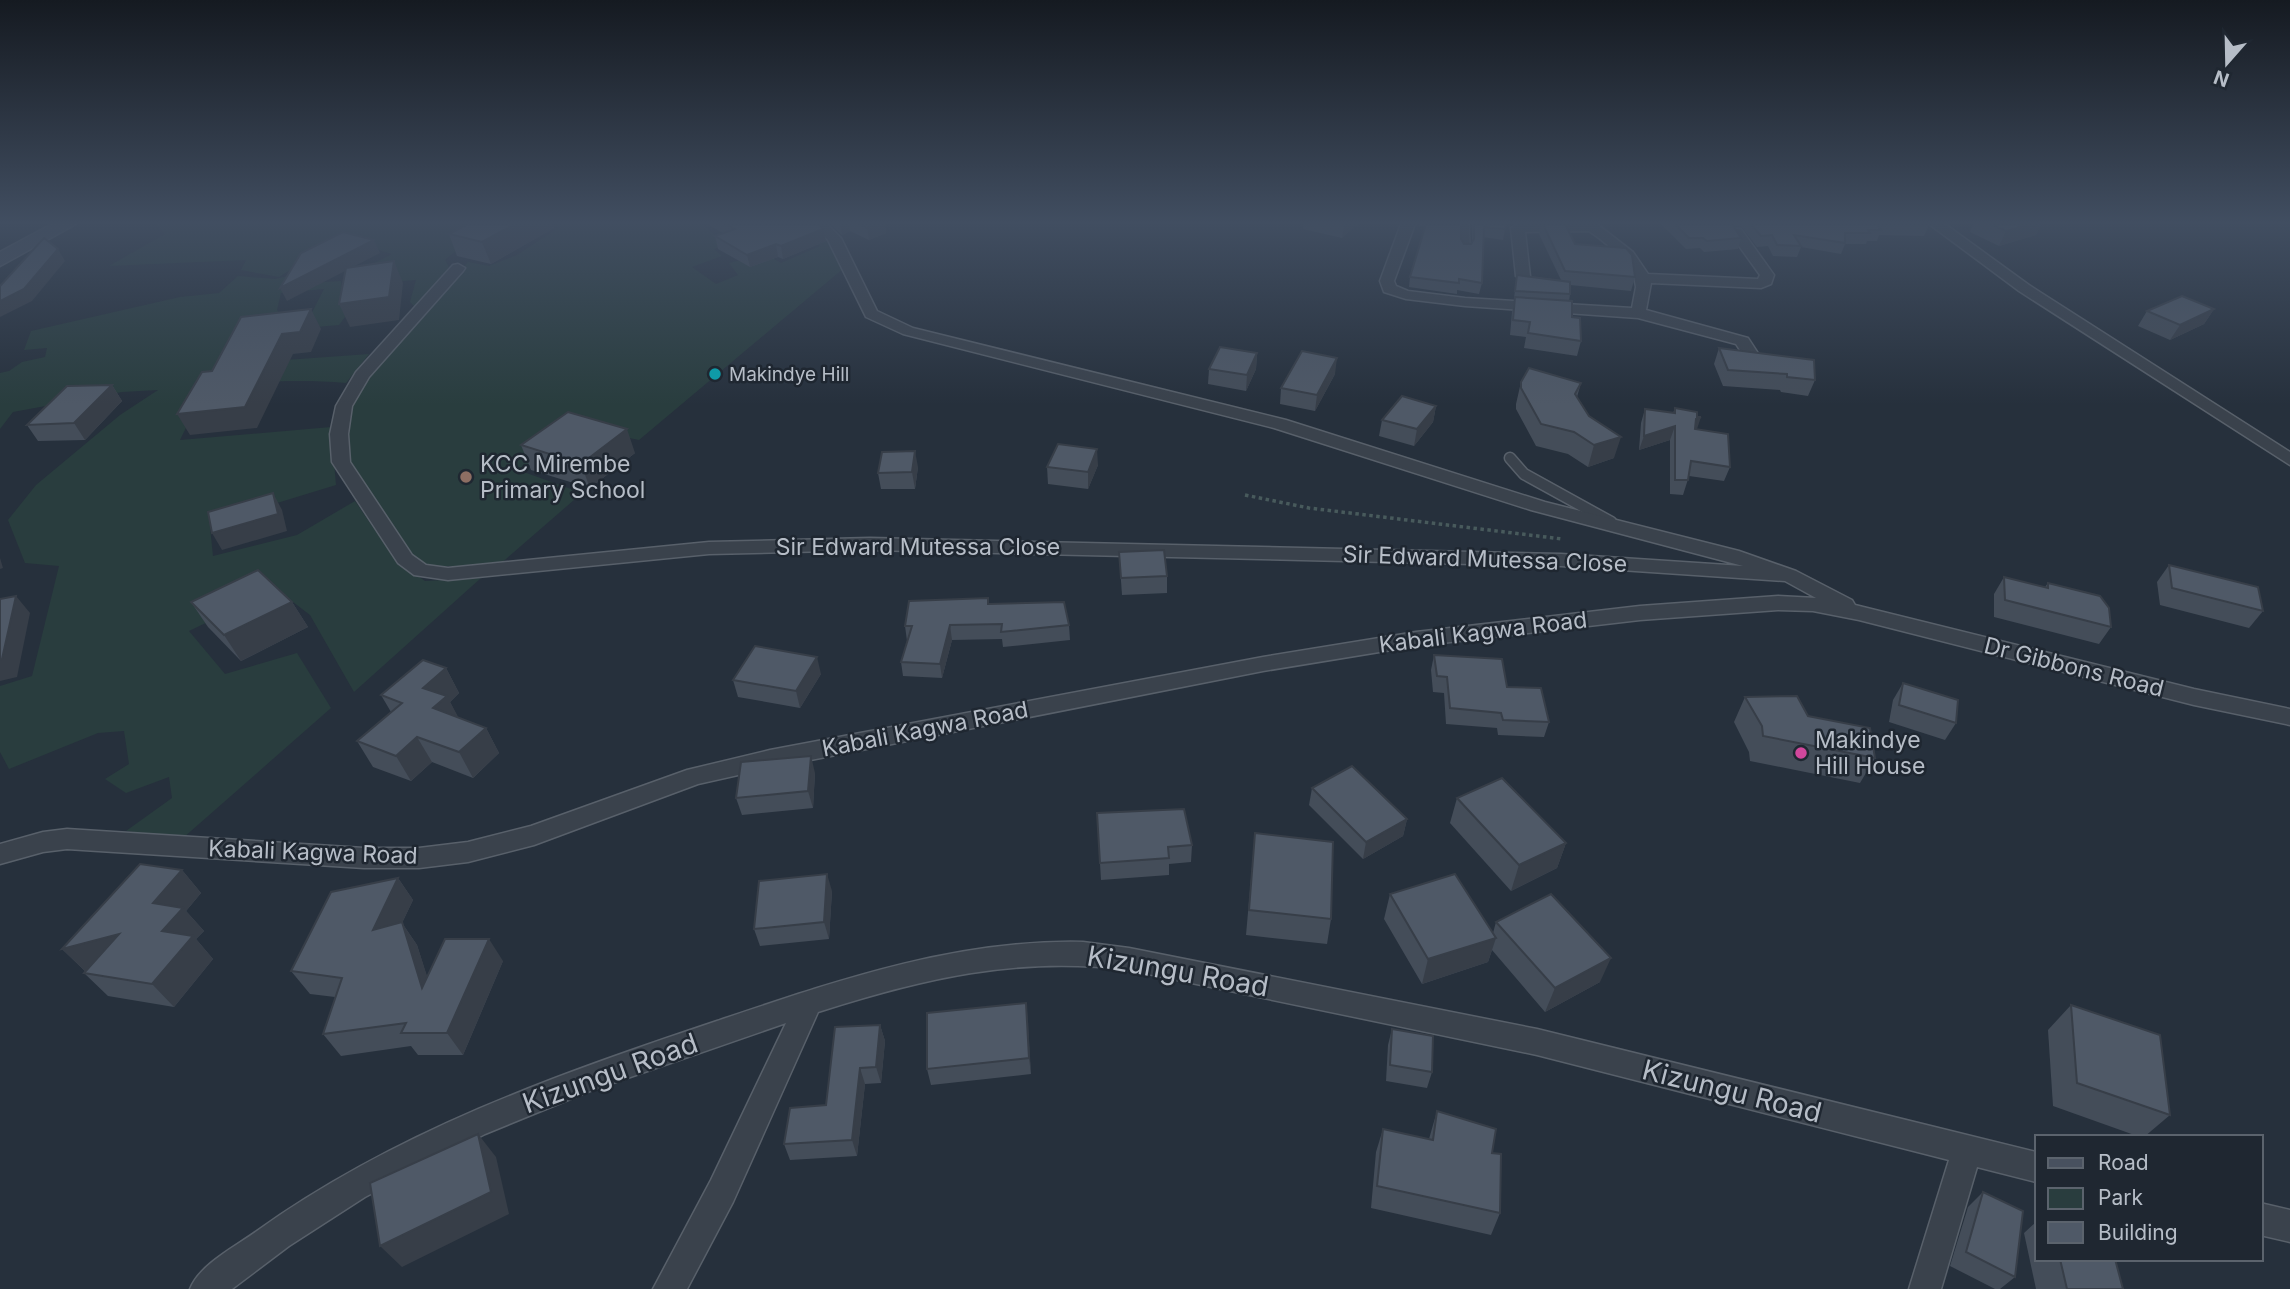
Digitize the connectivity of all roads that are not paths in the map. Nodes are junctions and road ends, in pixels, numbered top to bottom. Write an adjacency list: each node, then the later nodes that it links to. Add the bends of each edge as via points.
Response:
1 (444, 284): 11 (street, Sir Edward Mutessa Close, via 362,375 344,406 339,434 341,462 405,559 421,571 448,574 709,548 870,544 1561,560)
2 (856, 284): 10 (street, via 871,314 889,324 1280,424 1538,506)
3 (1388, 284): 6 (street, via 1389,289 1406,295 1465,302)
4 (1642, 284): 6 (street)
5 (2019, 284): 9 (street)
6 (1639, 313): 7 (street, via 1742,341)
7 (1755, 361)
8 (1510, 458): 10 (lane, via 1524,474)
9 (2290, 460)
10 (1611, 522): 11 (street)
11 (1789, 575): 12 (street)
12 (1859, 613): 13 (street, Dr Gibbons Road); 14 (street, Kabali Kagwa Road, via 1778,603 1640,613 1416,639 1263,664 707,774 534,835 468,852 365,859 67,839)
13 (2290, 718)
14 (0, 854)
15 (810, 1002): 16 (street, Kizungu Road, via 925,971 1009,956 1077,953 1129,959 1537,1041); 20 (street, Kizungu Road, via 515,1106 346,1191); 21 (street, via 722,1191)
16 (1967, 1151): 17 (street, Kizungu Road); 22 (street)
17 (2035, 1167)
18 (2262, 1219): 19 (street)
19 (2290, 1226)
20 (206, 1289)
21 (669, 1289)
22 (1925, 1289)

